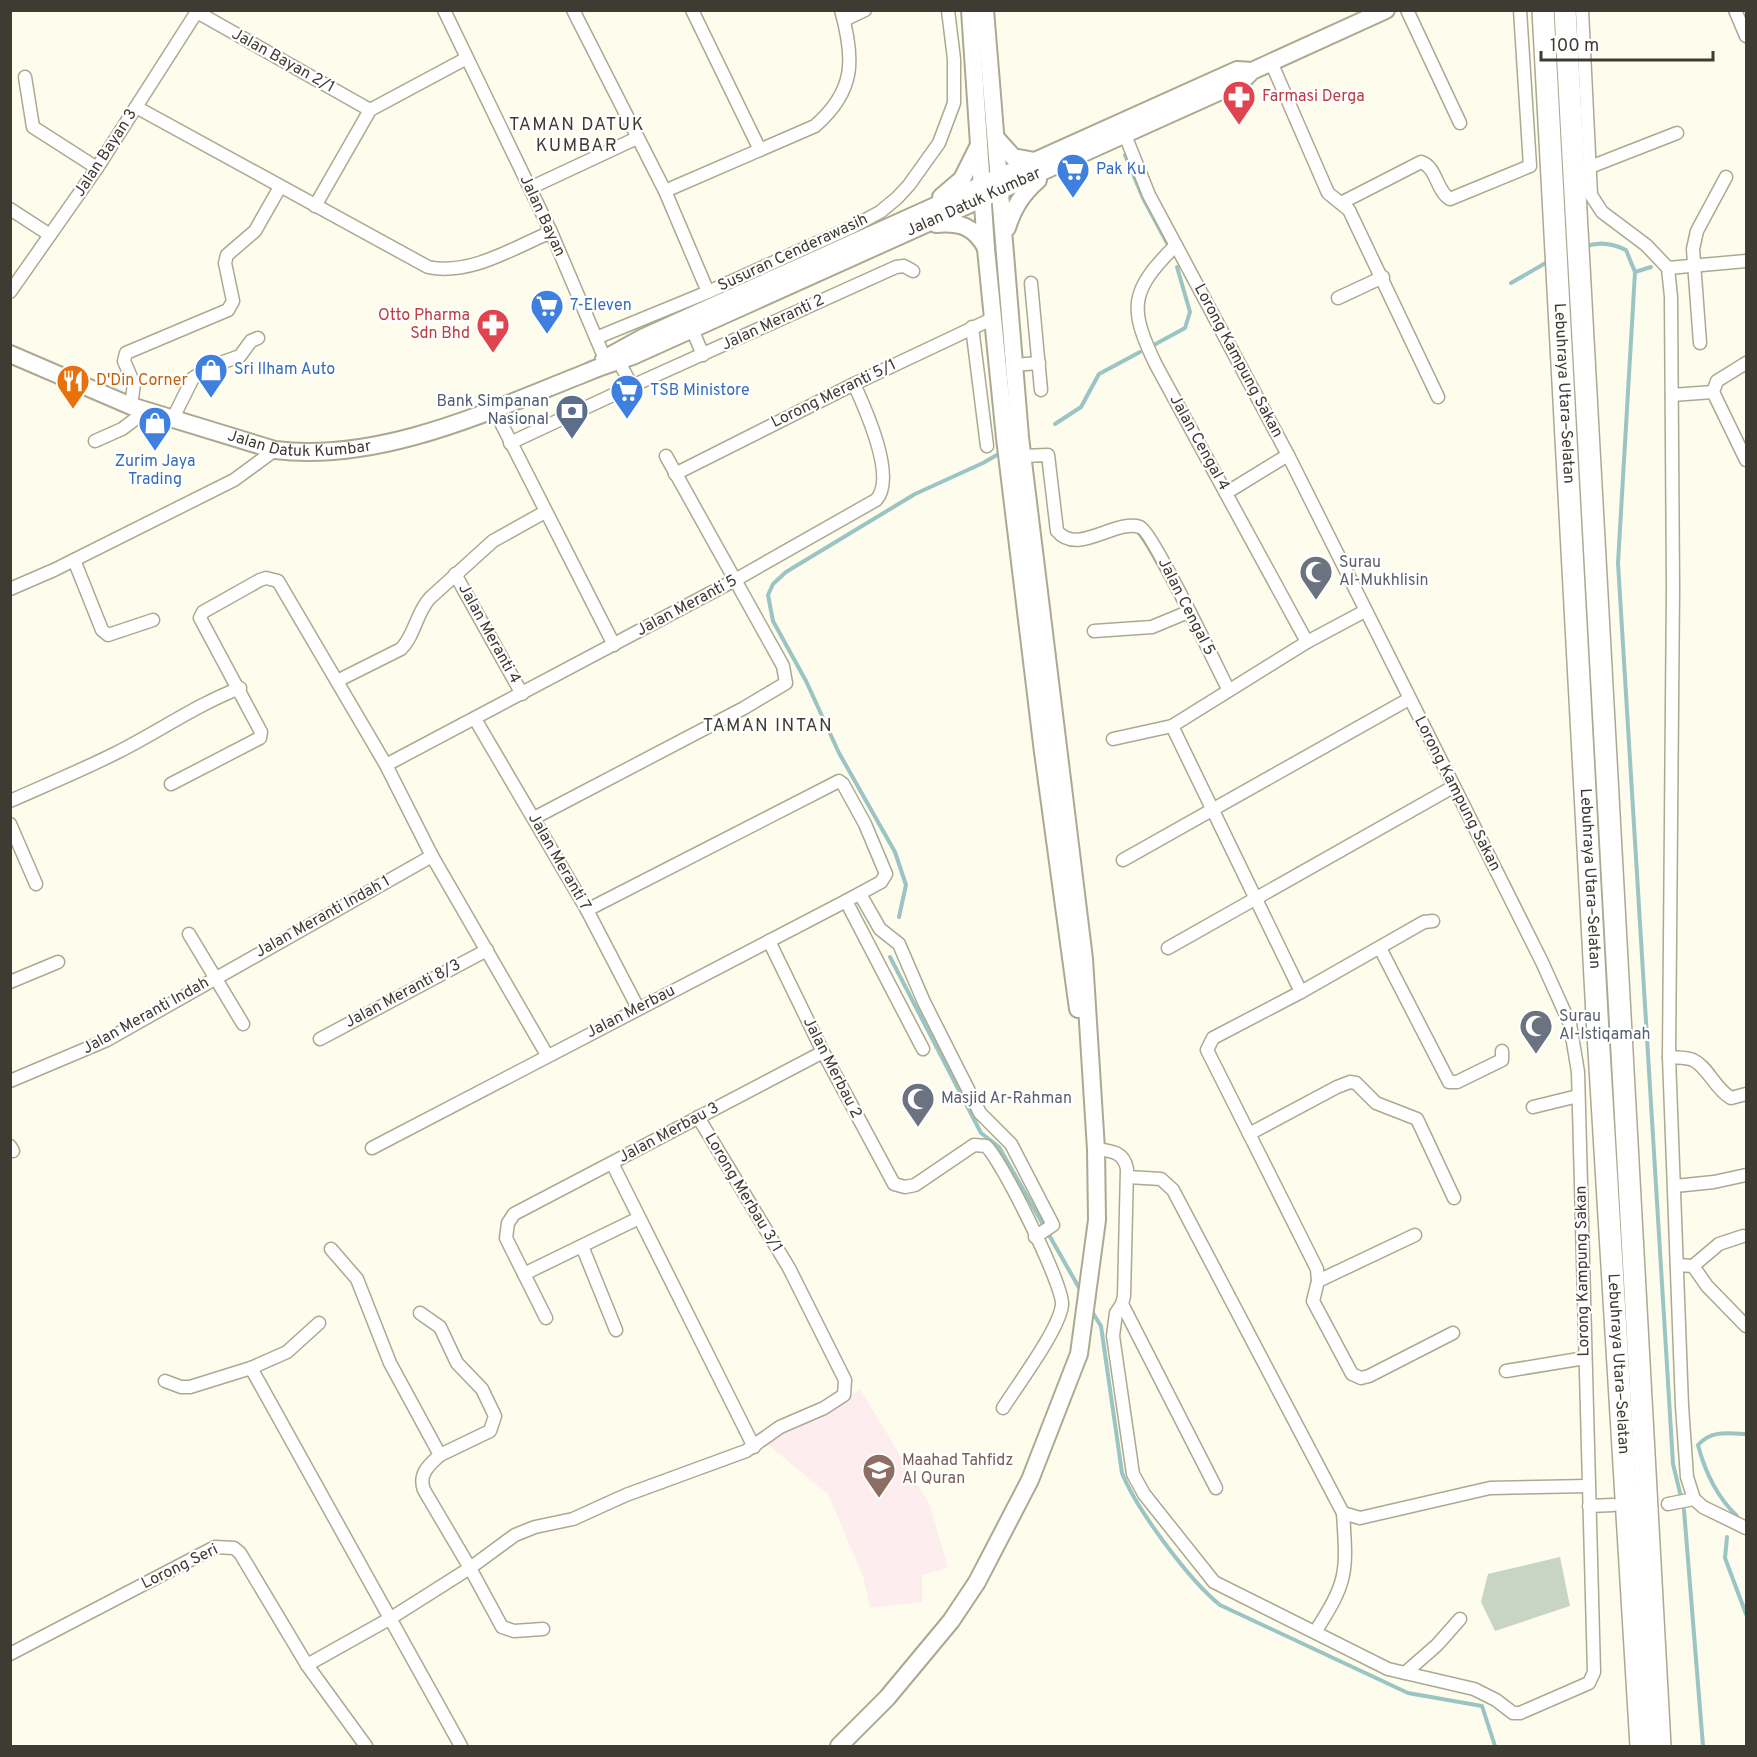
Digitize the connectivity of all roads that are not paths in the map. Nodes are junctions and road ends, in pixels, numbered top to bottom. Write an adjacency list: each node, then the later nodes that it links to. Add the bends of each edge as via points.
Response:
1 (444, 10): 18 (street, Jalan Bayan)
2 (573, 10): 27 (street)
3 (692, 10): 29 (street)
4 (865, 10): 16 (street)
5 (948, 10): 57 (street, Susuran Cenderawasih, via 954,103 939,143 909,185 880,212 852,227)
6 (970, 10): 28 (main road)
7 (986, 10): 28 (main road)
8 (1386, 10): 19 (main road, Jalan Datuk Kumbar)
9 (1407, 10): 24 (street)
10 (1520, 10): 40 (street, via 1530,166 1450,199 1429,167 1420,162)
11 (1543, 10): 192 (highway, Lebuhraya Utara–Selatan)
12 (1565, 10): 192 (highway, Lebuhraya Utara–Selatan)
13 (1582, 10): 31 (street)
14 (1735, 10): 17 (street)
15 (197, 11): 22 (street, Jalan Bayan 3); 23 (street, Jalan Bayan 2/1)
16 (843, 15): 29 (street, via 852,61 841,98 815,126)
17 (1746, 36)
18 (467, 58): 23 (street); 37 (street, Jalan Bayan)
19 (1271, 62): 20 (main road, Jalan Datuk Kumbar); 40 (street, via 1328,193)
20 (1244, 71): 26 (main road, Jalan Datuk Kumbar, via 1241,82); 30 (main road, Jalan Datuk Kumbar)
21 (25, 77): 32 (street, via 33,127)
22 (136, 107): 32 (street, Jalan Bayan 3); 36 (street)
23 (370, 110): 41 (street)
24 (1460, 123)
25 (1677, 133): 31 (street)
26 (1125, 135): 33 (main road, Jalan Datuk Kumbar); 47 (street, Lorong Kampung Sakan, via 1149,195)
27 (637, 138): 37 (street); 38 (street)
28 (988, 139): 30 (main road, via 1018,160); 35 (main road); 39 (main road); 43 (main road, via 962,179)
29 (760, 150): 38 (street)
30 (1035, 161): 35 (main road, Jalan Datuk Kumbar)
31 (1590, 167): 52 (street, via 1595,204)
32 (97, 168): 46 (street, Jalan Bayan 3)
33 (1052, 168): 35 (main road, Jalan Datuk Kumbar); 48 (main road, via 1023,194 1013,210)
34 (1726, 177): 51 (street, via 1697,231)
35 (1000, 185): 39 (main road, Jalan Datuk Kumbar); 48 (main road)
36 (280, 187): 41 (street); 77 (street, via 255,231 227,255 225,263 233,301 228,310 126,353 124,361 134,384)
37 (530, 188): 45 (street, Jalan Bayan)
38 (665, 191): 57 (street)
39 (983, 192): 43 (main road, Jalan Datuk Kumbar); 44 (main road, Jalan Datuk Kumbar); 49 (main road)
40 (1341, 203): 54 (street, via 1349,210)
41 (315, 206): 45 (street, via 438,269 479,263)
42 (10, 209): 46 (street)
43 (913, 216): 67 (main road, Jalan Datuk Kumbar, via 655,332)
44 (928, 225): 49 (main road, via 965,225 979,236); 61 (main road, Jalan Datuk Kumbar)
45 (551, 232): 62 (street, Jalan Bayan)
46 (50, 235): 56 (street, Jalan Bayan 3)
47 (1176, 245): 84 (street, Lorong Kampung Sakan); 89 (street, Jalan Cengal 4, via 1141,286 1137,305 1140,330)
48 (1005, 246): 70 (main road)
49 (986, 249): 59 (main road)
50 (1746, 261): 51 (street)
51 (1694, 265): 52 (street); 64 (street)
52 (1668, 268): 75 (street)
53 (913, 271): 66 (street, Jalan Meranti 2, via 896,267)
54 (1383, 277): 58 (street); 76 (street)
55 (1031, 283): 68 (street)
56 (10, 292)
57 (708, 292): 62 (street, Susuran Cenderawasih)
58 (1338, 298)
59 (994, 318): 60 (street, Lorong Meranti 5/1); 116 (main road, via 1016,539)
60 (972, 327): 71 (street, Lorong Meranti 5/1); 82 (street)
61 (692, 329): 66 (street); 67 (main road, Jalan Datuk Kumbar)
62 (596, 338): 67 (street, Jalan Bayan)
63 (258, 339): 79 (street, via 251,341 240,356 192,378)
64 (1700, 343)
65 (10, 354): 77 (main road, Jalan Datuk Kumbar)
66 (703, 355): 72 (street, Jalan Meranti 2)
67 (612, 360): 72 (street, Jalan Bayan); 78 (main road, Jalan Datuk Kumbar)
68 (1039, 363): 70 (street); 73 (street)
69 (1746, 363): 74 (street, via 1717,381)
70 (1014, 365): 86 (main road)
71 (854, 384): 88 (street, Lorong Meranti 5/1); 93 (street, Jalan Meranti 5, via 874,431 884,483 881,494)
72 (632, 386): 81 (street, Jalan Meranti 2)
73 (1041, 390)
74 (1713, 392): 75 (street); 87 (street)
75 (1672, 395): 141 (street)
76 (1438, 397)
77 (138, 408): 79 (main road, Jalan Datuk Kumbar); 80 (street, via 122,429)
78 (495, 411): 81 (street); 83 (main road, Jalan Datuk Kumbar, via 366,446 300,453)
79 (173, 418): 83 (main road, Jalan Datuk Kumbar)
80 (95, 441)
81 (510, 443): 90 (street)
82 (987, 446)
83 (275, 450): 91 (street, via 234,480)
84 (1288, 455): 89 (street); 95 (street, Lorong Kampung Sakan)
85 (666, 456): 88 (street)
86 (1022, 456): 96 (street, Jalan Cengal 5, via 1048,454 1057,531 1063,538 1072,540 1140,527 1162,558); 116 (main road)
87 (1746, 460)
88 (675, 474): 93 (street)
89 (1226, 493): 99 (street, Jalan Cengal 4)
90 (545, 512): 92 (street, via 493,541); 100 (street)
91 (74, 560): 94 (street); 97 (street, via 102,630 108,635)
92 (455, 574): 101 (street, via 422,606 401,649); 104 (street, Jalan Meranti 4)
93 (735, 580): 100 (street, Jalan Meranti 5); 114 (street, via 785,670 783,687)
94 (10, 589)
95 (1365, 611): 99 (street); 105 (street, Lorong Kampung Sakan)
96 (1188, 612): 98 (street, via 1152,627); 103 (street, Jalan Cengal 5)
97 (153, 620)
98 (1094, 631)
99 (1307, 642): 103 (street)
100 (614, 645): 104 (street, Jalan Meranti 5)
101 (337, 681): 102 (street, via 278,581 266,578 201,616); 109 (street)
102 (240, 688): 110 (street, via 261,732 260,738); 112 (street, via 206,702 116,753)
103 (1228, 689): 107 (street)
104 (522, 694): 106 (street, Jalan Meranti 5)
105 (1409, 699): 111 (street, Lorong Kampung Sakan); 113 (street)
106 (475, 719): 109 (street, Jalan Meranti 5); 114 (street, Jalan Meranti 7)
107 (1172, 726): 108 (street); 113 (street)
108 (1113, 739)
109 (386, 765): 117 (street)
110 (171, 784)
111 (1453, 787): 121 (street); 144 (street, Lorong Kampung Sakan, via 1563,1006 1574,1038)
112 (10, 801)
113 (1211, 812): 118 (street); 121 (street)
114 (534, 818): 123 (street, Jalan Meranti 7)
115 (10, 824): 119 (street)
116 (1064, 853): 149 (main road, via 1078,1013 1090,1069)
117 (432, 856): 129 (street); 131 (street, Jalan Meranti Indah 1)
118 (1123, 860)
119 (36, 885)
120 (860, 894): 122 (street, Jalan Merbau); 123 (street, Jalan Merbau, via 881,882 886,874 865,824 839,781); 157 (street, via 880,928 899,944 980,1113 1016,1152 1053,1225)
121 (1257, 900): 127 (street); 133 (street)
122 (846, 902): 126 (street, Jalan Merbau); 137 (street)
123 (587, 910): 134 (street, Jalan Meranti 7)
124 (1433, 921): 128 (street, via 1427,920)
125 (189, 934): 131 (street)
126 (769, 941): 134 (street, Jalan Merbau); 139 (street, Jalan Merbau 2)
127 (1168, 948)
128 (1380, 948): 133 (street); 138 (street, via 1449,1082 1457,1082 1502,1060)
129 (487, 950): 136 (street, Jalan Meranti 8/3); 140 (street)
130 (58, 962): 132 (street)
131 (215, 977): 135 (street); 142 (street, Jalan Meranti Indah, via 107,1040)
132 (10, 982)
133 (1301, 992): 147 (street, via 1209,1043 1208,1056)
134 (638, 1008): 140 (street, Jalan Merbau)
135 (243, 1024)
136 (320, 1039)
137 (923, 1049)
138 (1502, 1051)
139 (823, 1052): 146 (street, Jalan Merbau 3); 157 (street, Jalan Merbau 2, via 894,1184 915,1185 974,1145 986,1146 1004,1169)
140 (547, 1055): 148 (street, Jalan Merbau)
141 (1669, 1057): 143 (street, via 1691,1059 1731,1098); 153 (street)
142 (10, 1081)
143 (1746, 1094)
144 (1578, 1096): 145 (street); 172 (street, Lorong Kampung Sakan)
145 (1533, 1107)
146 (698, 1118): 150 (street, Jalan Merbau 3); 177 (street, Lorong Merbau 3/1, via 789,1268 845,1380 846,1392 824,1408 772,1432)
147 (1249, 1134): 154 (street, via 1337,1086 1356,1083 1376,1103 1417,1119); 164 (street, via 1317,1269)
148 (372, 1148)
149 (1096, 1149): 152 (street, via 1110,1150 1125,1159); 198 (main road, via 1097,1220 1078,1354 1030,1480 977,1582 951,1621 887,1698)
150 (612, 1163): 155 (street); 163 (street, Jalan Merbau 3, via 514,1214 506,1238)
151 (1746, 1175): 153 (street)
152 (1128, 1178): 165 (street); 185 (street, via 1161,1179 1173,1190)
153 (1675, 1186): 161 (street)
154 (1454, 1198)
155 (639, 1218): 159 (street); 177 (street)
156 (1415, 1235): 164 (street)
157 (1037, 1236): 176 (street, via 1057,1280 1062,1303 1055,1324)
158 (1743, 1236): 162 (street, via 1719,1244)
159 (582, 1246): 163 (street); 170 (street)
160 (331, 1248): 178 (street, via 357,1279 390,1363)
161 (1677, 1265): 162 (street); 181 (street, via 1687,1477)
162 (1693, 1266): 169 (street)
163 (524, 1274): 167 (street)
164 (1318, 1281): 171 (street, via 1313,1294 1316,1307 1356,1377 1369,1376)
165 (1122, 1304): 180 (street); 191 (street, via 1116,1313 1113,1336 1130,1461 1138,1485 1214,1582)
166 (420, 1313): 178 (street, via 440,1327 457,1363 482,1389 495,1416 490,1431)
167 (546, 1318)
168 (319, 1323): 173 (street, via 287,1352)
169 (1746, 1326)
170 (616, 1330)
171 (1453, 1333)
172 (1585, 1358): 174 (street); 179 (street, Lorong Kampung Sakan)
173 (251, 1368): 175 (street, via 190,1387); 188 (street)
174 (1506, 1371)
175 (165, 1381)
176 (1003, 1408)
177 (754, 1447): 187 (street, via 573,1519 525,1530)
178 (440, 1455): 187 (street, via 424,1472 422,1485)
179 (1588, 1486): 184 (street, Lorong Kampung Sakan); 185 (street, via 1490,1488 1360,1518)
180 (1216, 1488)
181 (1694, 1499): 182 (street); 186 (street)
182 (1668, 1504)
183 (1613, 1505): 184 (street)
184 (1589, 1506): 195 (street, Lorong Kampung Sakan, via 1594,1579 1594,1672 1589,1683 1513,1713 1474,1689)
185 (1343, 1513): 191 (street, via 1346,1567 1337,1598)
186 (1746, 1528)
187 (470, 1568): 188 (street); 190 (street, via 502,1627 514,1631)
188 (391, 1618): 194 (street); 197 (street)
189 (1460, 1619): 195 (street)
190 (543, 1629)
191 (1315, 1632): 195 (street, via 1388,1669)
192 (1645, 1653): 199 (highway, Lebuhraya Utara–Selatan); 200 (highway, Lebuhraya Utara–Selatan)
193 (10, 1654): 194 (street, Lorong Seri, via 215,1547 224,1546 240,1554)
194 (308, 1665): 196 (street, Lorong Seri)
195 (1405, 1673)
196 (366, 1746)
197 (461, 1746)
198 (838, 1746)
199 (1641, 1746)
200 (1660, 1746)

